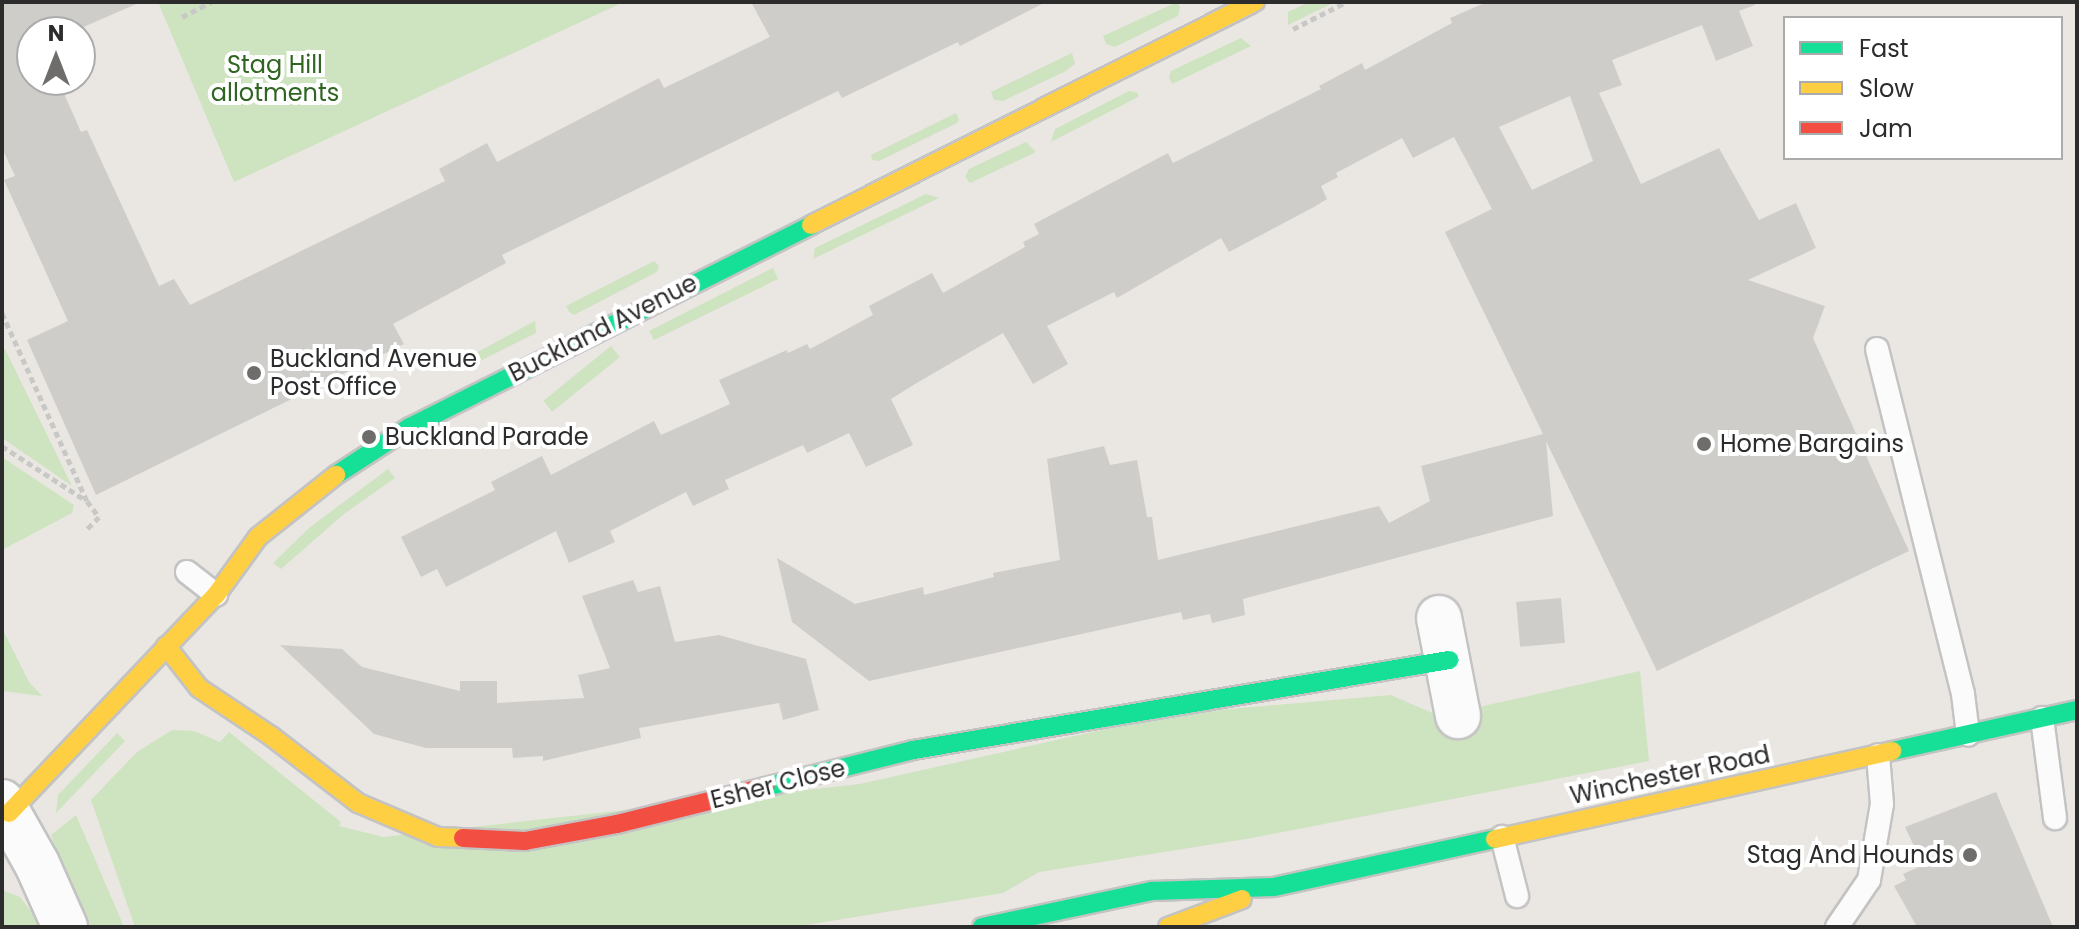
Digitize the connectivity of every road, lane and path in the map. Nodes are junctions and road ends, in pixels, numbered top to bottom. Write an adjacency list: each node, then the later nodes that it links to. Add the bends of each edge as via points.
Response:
1 (211, 2): 3 (path)
2 (1255, 2): 10 (street, Buckland Avenue, via 410,427 315,488 258,537)
3 (182, 17)
4 (2, 313): 7 (path)
5 (1877, 349): 17 (lane, via 1963,694)
6 (2, 446): 7 (path)
7 (87, 501): 8 (path, via 99,517)
8 (86, 530)
9 (187, 572): 10 (lane)
10 (216, 595): 12 (street, Buckland Avenue)
11 (1439, 618): 13 (street)
12 (166, 646): 13 (street, Esher Close, via 199,688 358,803 438,837 525,841 617,824 913,750); 20 (street, Buckland Avenue)
13 (1449, 660): 15 (street)
14 (2077, 710): 16 (street, Winchester Road)
15 (1458, 716)
16 (2042, 718): 17 (street, Winchester Road); 19 (lane)
17 (1968, 735): 18 (street, Winchester Road)
18 (1878, 755): 21 (street, Winchester Road); 27 (lane, via 1882,804 1869,880)
19 (2055, 818)
20 (8, 824): 24 (street)
21 (1502, 837): 22 (street, Winchester Road); 23 (lane)
22 (1274, 887): 25 (street, Winchester Road, via 1152,891); 26 (street, Winchester Road)
23 (1517, 896)
24 (65, 927)
25 (982, 927)
26 (1168, 927)
27 (1837, 927)

